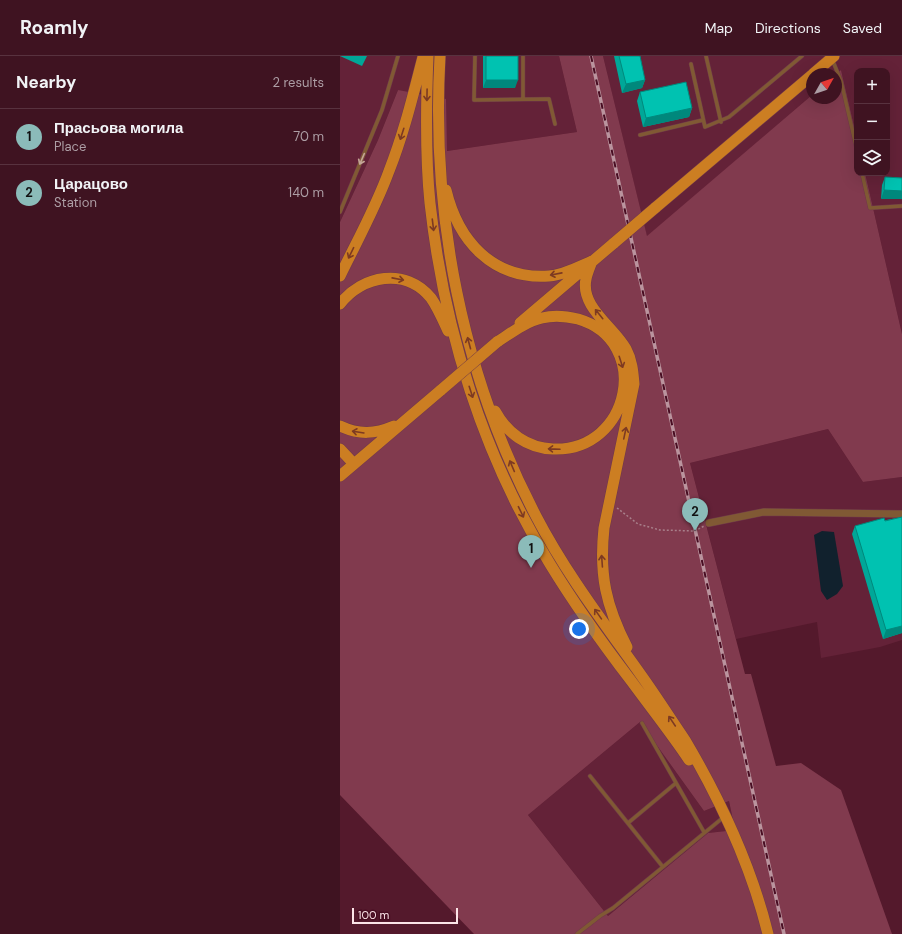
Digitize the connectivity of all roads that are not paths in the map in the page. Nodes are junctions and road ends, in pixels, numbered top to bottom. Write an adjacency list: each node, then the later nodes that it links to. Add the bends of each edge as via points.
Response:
1 (398, 56): 22 (lane, one-way to 22, via 382,110)
2 (423, 56): 24 (main road, one-way to 24, via 410,112 389,172)
3 (428, 56): 27 (main road, one-way to 27, via 426,123 430,202 444,294)
4 (440, 56): 19 (main road)
5 (475, 56): 13 (lane, via 474,100)
6 (523, 56): 13 (lane)
7 (706, 56): 15 (lane)
8 (802, 56): 15 (lane)
9 (832, 57): 11 (main road); 18 (lane, via 841,82)
10 (691, 64): 14 (lane)
11 (819, 68)
12 (806, 79): 23 (main road, bridge)
13 (523, 99): 16 (lane, via 549,99)
14 (703, 120): 15 (lane, via 705,127); 17 (lane)
15 (721, 122)
16 (555, 124)
17 (640, 135)
18 (855, 140)
19 (438, 158): 23 (main road, one-way to 19, via 564,273 549,276 502,268 486,258 462,232 454,215); 28 (main road, one-way to 19, via 450,263)
20 (863, 176): 21 (lane, via 870,208)
21 (902, 206)
22 (340, 212)
23 (592, 261): 26 (main road); 36 (main road, one-way to 23, via 611,612 603,581 604,528 634,384 632,365 626,350 588,299 586,279)
24 (340, 276)
25 (340, 304): 27 (main road, one-way to 27, via 355,288 367,281 394,278 410,282 430,297)
26 (497, 342): 28 (main road, one-way to 28, via 529,322 543,317 556,316 584,321 597,328 615,348 624,373 623,400 611,424 590,442 576,447 546,449 518,439 508,431); 29 (main road, bridge)
27 (460, 358): 40 (main road, one-way to 40, via 470,392 503,474 549,563)
28 (481, 386): 36 (main road, one-way to 28, via 583,594 536,516 510,462)
29 (403, 422): 30 (main road, one-way to 30, via 374,434 349,431); 32 (main road)
30 (340, 426)
31 (340, 449): 32 (main road)
32 (354, 464): 33 (main road)
33 (340, 476)
34 (902, 514): 35 (street, via 764,512)
35 (709, 523)
36 (642, 676): 40 (main road, one-way to 36, via 685,740)
37 (642, 723): 39 (lane)
38 (590, 776): 41 (lane)
39 (676, 783): 41 (lane); 42 (lane)
40 (726, 815): 42 (lane); 45 (main road, via 751,878)
41 (628, 823): 43 (lane)
42 (704, 832): 43 (lane)
43 (663, 867): 44 (lane)
44 (577, 934)
45 (768, 934)

